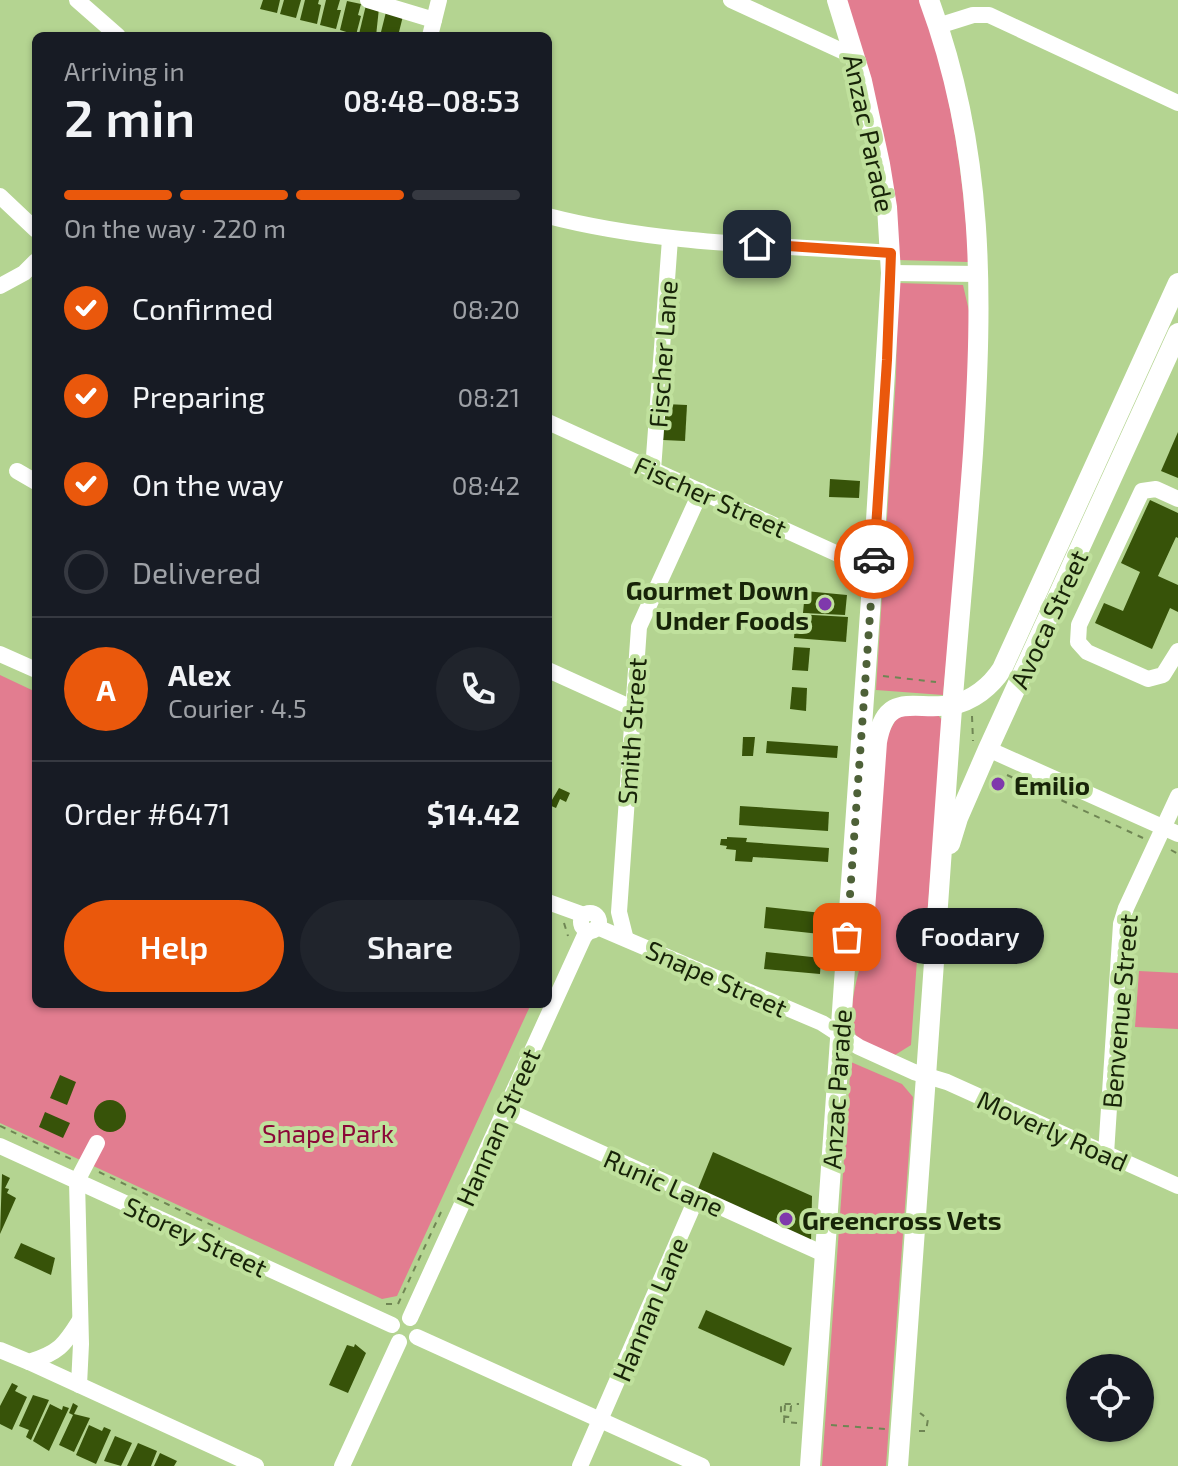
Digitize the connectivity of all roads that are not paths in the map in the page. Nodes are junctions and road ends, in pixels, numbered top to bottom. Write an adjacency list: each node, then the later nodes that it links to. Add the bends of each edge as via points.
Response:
1 (77, 0): 9 (street)
2 (368, 0): 8 (street)
3 (439, 0): 8 (street)
4 (731, 0): 10 (street)
5 (837, 0): 10 (main road, Anzac Parade)
6 (929, 0): 7 (main road)
7 (938, 26): 11 (street, via 989,15); 18 (main road, via 966,135)
8 (432, 28)
9 (113, 32)
10 (855, 57): 16 (main road, Anzac Parade, via 880,164)
11 (1178, 103)
12 (0, 196): 14 (street)
13 (552, 217): 15 (street)
14 (32, 226)
15 (670, 239): 16 (street); 23 (street, Fischer Lane)
16 (891, 263): 18 (street); 29 (main road, Anzac Parade)
17 (32, 265): 20 (street)
18 (980, 274): 32 (main road)
19 (1178, 283): 26 (main road, Avoca Street)
20 (0, 286)
21 (1178, 333): 26 (main road, Avoca Street)
22 (552, 424): 23 (street, Fischer Street)
23 (653, 470): 27 (street, Fischer Street)
24 (17, 471): 25 (street)
25 (32, 480)
26 (1099, 482): 34 (main road, Avoca Street); 38 (main road, Avoca Street)
27 (701, 491): 29 (street, Fischer Street); 37 (street, Smith Street, via 639,627)
28 (1178, 499): 30 (street, via 1156,489 1142,491 1079,625 1078,642 1087,652 1148,679 1163,675)
29 (873, 570): 45 (main road, Anzac Parade)
30 (1178, 651)
31 (0, 654): 33 (street)
32 (958, 654): 34 (main road, via 971,676); 36 (main road)
33 (32, 668)
34 (1002, 669): 36 (main road)
35 (552, 672): 37 (street)
36 (962, 706): 42 (main road); 45 (main road, via 905,705 882,721 864,924 860,946)
37 (632, 708): 44 (street, Smith Street, via 619,912)
38 (988, 749): 40 (street); 42 (main road, Avoca Street, via 955,828)
39 (1178, 796): 40 (street, Benvenue Street)
40 (1170, 831): 53 (street, Benvenue Street, via 1156,843 1121,924)
41 (554, 909): 43 (street, Snape Street)
42 (937, 912): 49 (main road)
43 (586, 927): 44 (street, Snape Street); 46 (street, Hannan Street)
44 (631, 939): 48 (street, Snape Street)
45 (845, 966): 48 (main road, Anzac Parade)
46 (552, 1002)
47 (550, 1008): 50 (street, Hannan Street)
48 (840, 1035): 49 (street, Snape Street); 57 (main road, Anzac Parade)
49 (928, 1076): 53 (street, Moverly Road); 72 (main road)
50 (504, 1109): 56 (street, Runic Lane); 58 (street, Hannan Street)
51 (97, 1143): 54 (street)
52 (0, 1146): 54 (street, Storey Street)
53 (1106, 1154): 55 (street, Moverly Road)
54 (81, 1173): 59 (street); 60 (street, Storey Street)
55 (1178, 1186)
56 (697, 1197): 57 (street, Runic Lane); 66 (street, Hannan Lane)
57 (824, 1254): 71 (main road, Anzac Parade)
58 (410, 1318): 60 (street); 61 (street)
59 (81, 1319): 64 (street, via 53,1355); 65 (street)
60 (392, 1325): 62 (street)
61 (417, 1337): 62 (street); 66 (street)
62 (399, 1342): 68 (street)
63 (0, 1350): 64 (street)
64 (29, 1362): 65 (street)
65 (79, 1385): 67 (street)
66 (601, 1421): 69 (street, Hannan Lane); 70 (street)
67 (256, 1466)
68 (342, 1466)
69 (580, 1466)
70 (702, 1466)
71 (810, 1466)
72 (898, 1466)

